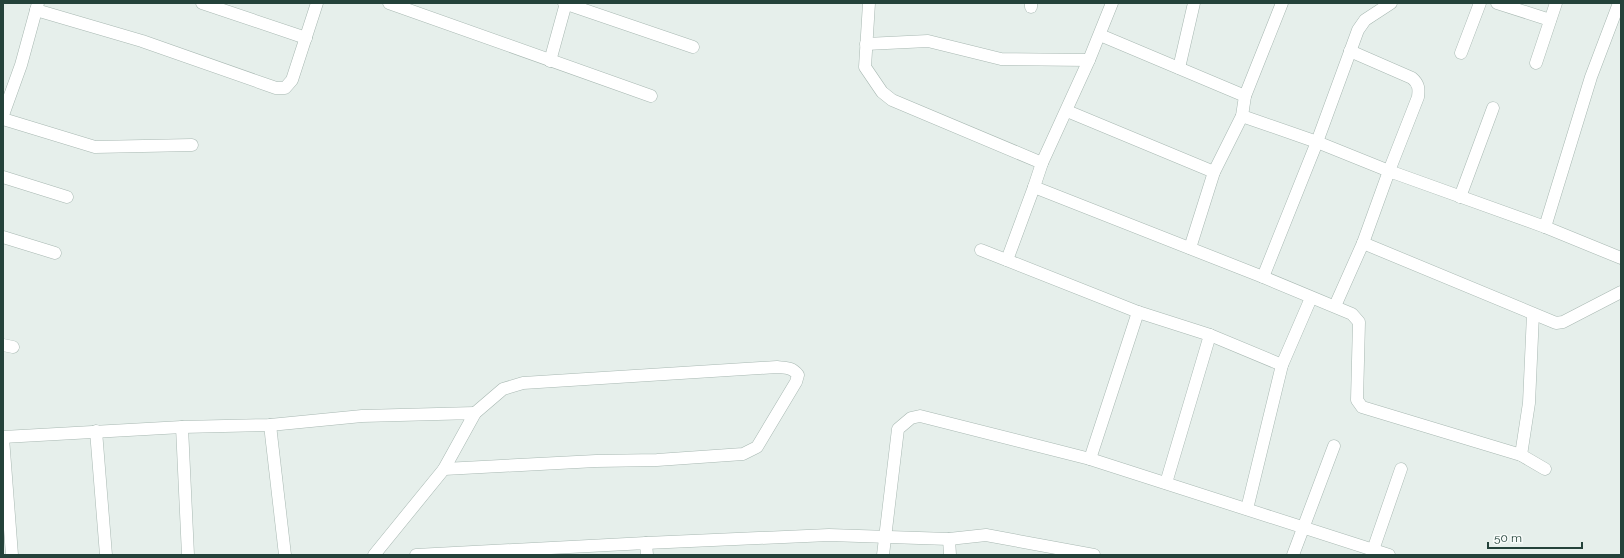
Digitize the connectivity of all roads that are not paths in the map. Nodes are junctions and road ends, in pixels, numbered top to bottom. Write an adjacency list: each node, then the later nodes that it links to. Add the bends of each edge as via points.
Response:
1 (202, 3): 17 (street)
2 (317, 3): 17 (street)
3 (389, 3): 23 (street)
4 (566, 3): 19 (street); 23 (street)
5 (869, 3): 18 (street)
6 (1112, 3): 16 (street)
7 (1194, 3): 25 (street)
8 (1282, 3): 27 (street)
9 (1391, 3): 20 (street, via 1365,20)
10 (1480, 3): 21 (street)
11 (1497, 3): 15 (street)
12 (1556, 3): 15 (street)
13 (1619, 3): 42 (street, via 1591,77)
14 (37, 6): 17 (street, via 276,88 285,88 292,80); 30 (street, via 21,65)
15 (1550, 20): 24 (street)
16 (1100, 35): 22 (street); 25 (street)
17 (306, 38)
18 (866, 44): 22 (street, via 928,41 1001,59); 35 (street, via 865,67 882,92 892,100)
19 (693, 47)
20 (1350, 51): 33 (street); 36 (street, via 1412,78 1419,87 1418,97)
21 (1461, 53)
22 (1089, 60): 29 (street)
23 (550, 61): 26 (street)
24 (1536, 63)
25 (1179, 68): 27 (street)
26 (651, 96)
27 (1245, 96): 31 (street)
28 (1493, 108): 41 (street)
29 (1067, 111): 35 (street); 37 (street)
30 (3, 115)
31 (1242, 116): 33 (street); 37 (street)
32 (3, 119): 34 (street, via 95,147)
33 (1317, 142): 36 (street); 50 (street)
34 (192, 145)
35 (1042, 163): 39 (street)
36 (1389, 171): 41 (street); 44 (street)
37 (1214, 172): 45 (street)
38 (3, 177): 40 (street)
39 (1034, 187): 45 (street); 49 (street)
40 (67, 197)
41 (1460, 197): 42 (street)
42 (1545, 227): 48 (street)
43 (3, 237): 47 (street)
44 (1364, 243): 53 (street); 55 (street)
45 (1190, 248): 50 (street)
46 (981, 250): 49 (street)
47 (55, 253)
48 (1621, 258)
49 (1007, 260): 54 (street)
50 (1263, 277): 52 (street)
51 (1621, 292): 55 (street, via 1563,322 1556,323)
52 (1311, 298): 53 (street); 57 (street)
53 (1335, 306): 64 (street, via 1352,314 1359,322 1357,400 1362,407)
54 (1138, 312): 56 (street); 65 (street)
55 (1533, 314): 64 (street, via 1529,404)
56 (1210, 335): 57 (street); 69 (street)
57 (1282, 365): 70 (street)
58 (475, 413): 59 (street, via 362,416); 68 (street); 68 (street, via 503,390 523,383 777,367 789,368 798,375 757,447 743,454)
59 (270, 425): 60 (street); 79 (street)
60 (182, 427): 61 (street); 78 (street)
61 (96, 431): 62 (street); 77 (street)
62 (3, 438): 76 (street)
63 (1334, 446): 71 (street)
64 (1521, 455): 67 (street)
65 (1090, 459): 69 (street); 72 (street, via 920,416 911,418 898,429)
66 (1401, 469): 75 (street)
67 (1545, 469)
68 (444, 470): 80 (street)
69 (1166, 483): 70 (street)
70 (1247, 508): 71 (street)
71 (1302, 528): 75 (street); 85 (street)
72 (885, 536): 73 (street); 74 (street, via 829,535); 82 (street)
73 (950, 540): 83 (street); 84 (street, via 986,535)
74 (646, 549): 81 (street)
75 (1373, 550): 86 (street)
76 (12, 555)
77 (106, 555)
78 (188, 555)
79 (285, 555)
80 (374, 555)
81 (416, 555)
82 (883, 555)
83 (950, 555)
84 (1092, 555)
85 (1293, 555)
86 (1389, 555)

